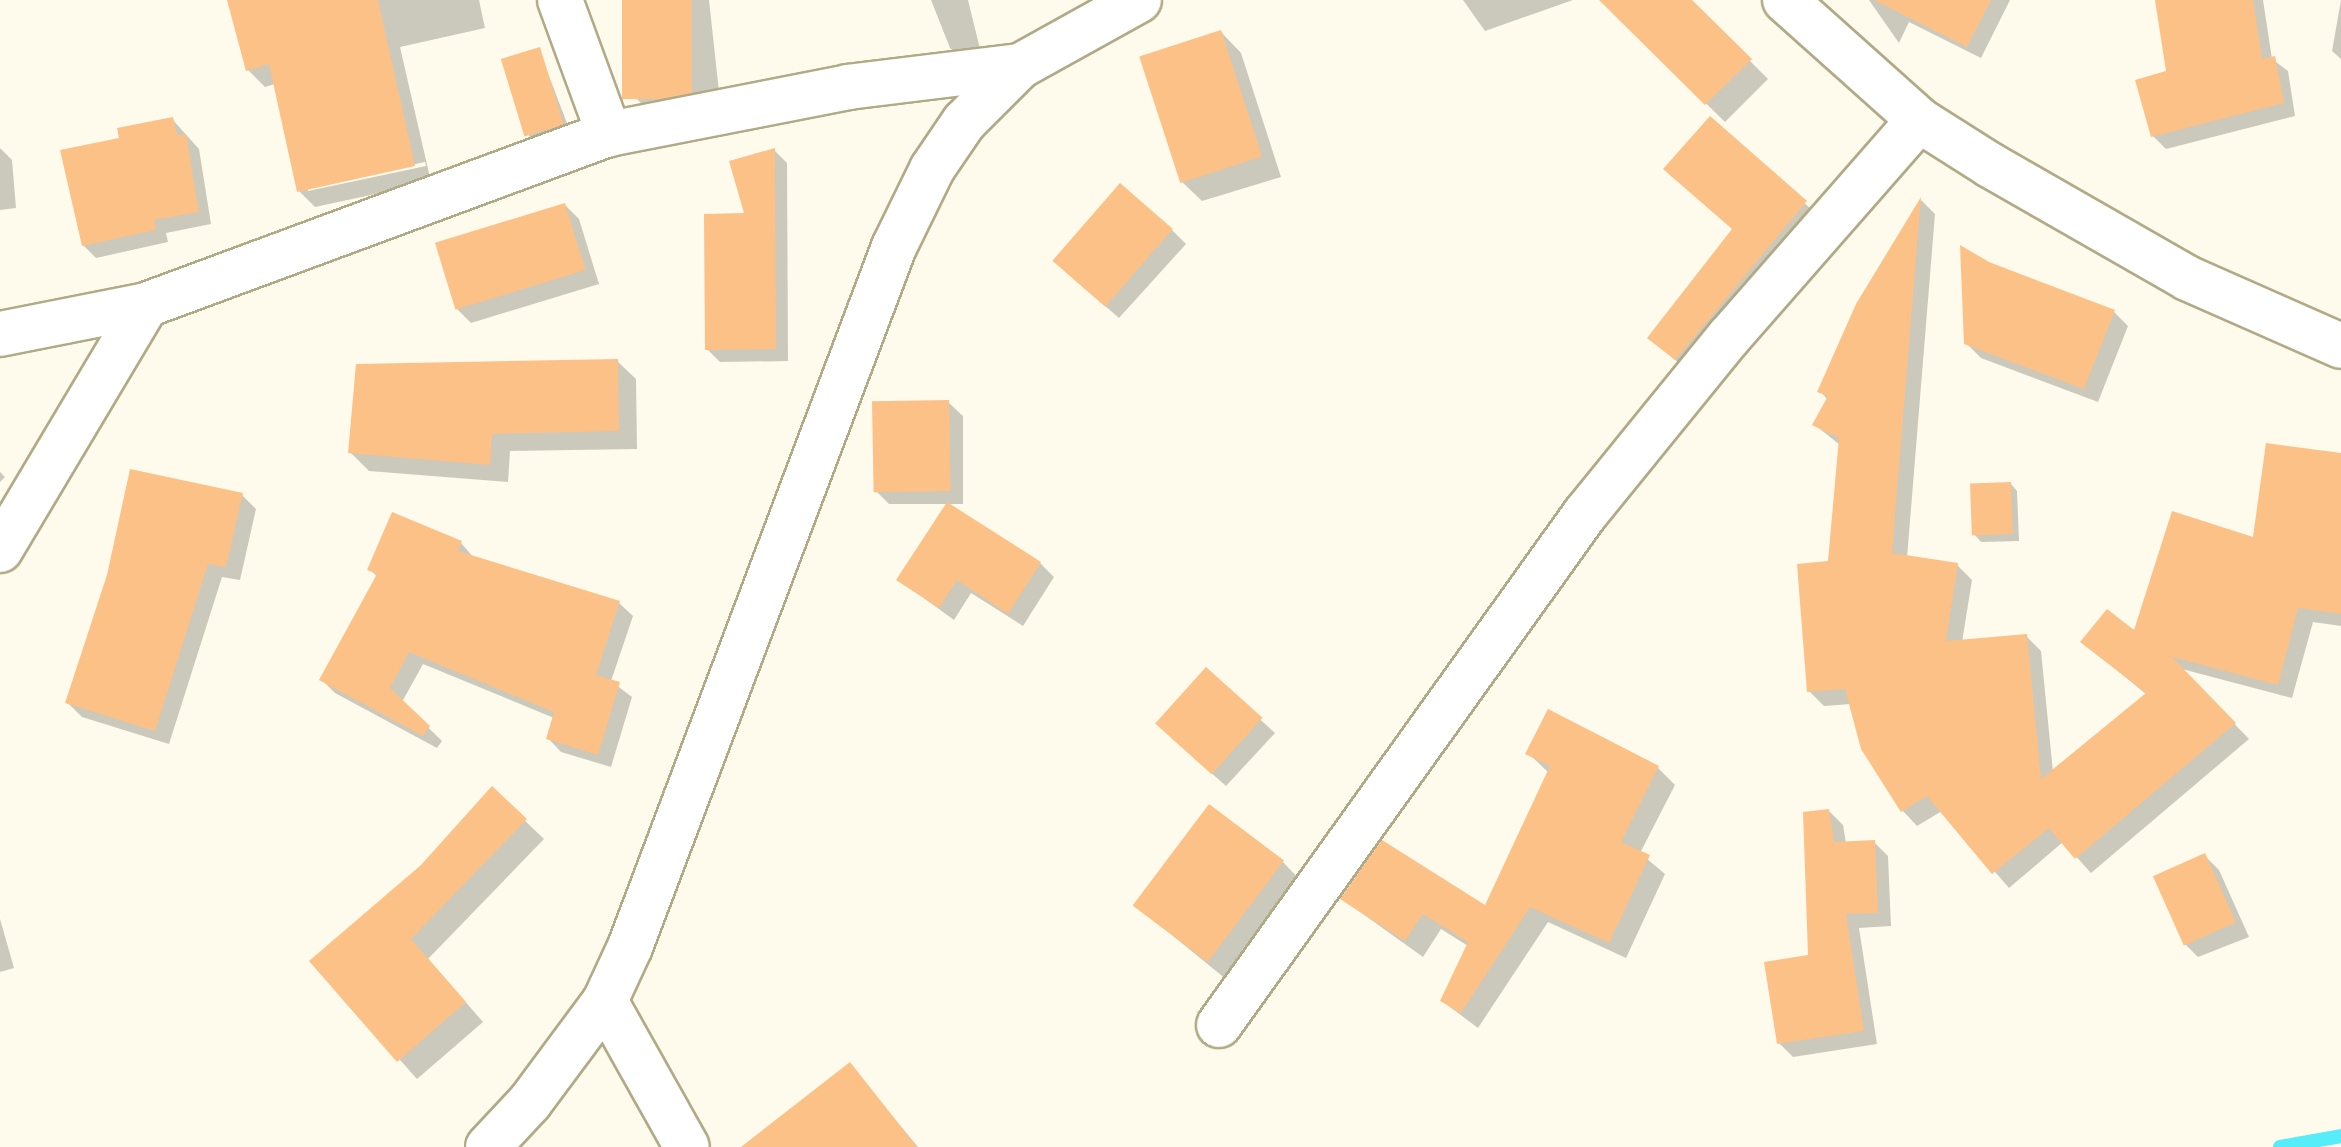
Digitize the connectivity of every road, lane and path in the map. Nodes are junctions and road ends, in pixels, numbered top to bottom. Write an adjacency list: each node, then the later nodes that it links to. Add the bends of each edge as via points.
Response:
1 (560, 0): 6 (street)
2 (1139, 0): 4 (street)
3 (1785, 0): 5 (street)
4 (1020, 66): 6 (street, via 848,87); 11 (street, via 964,122 932,169 894,247)
5 (1919, 120): 9 (street, via 2187,278); 12 (street, via 1729,337 1585,514)
6 (609, 134): 7 (street)
7 (146, 305): 8 (street); 10 (street)
8 (0, 334)
9 (2341, 346)
10 (0, 550)
11 (605, 1001): 13 (street, via 530,1102); 14 (street)
12 (1219, 1025)
13 (488, 1147)
14 (687, 1147)

